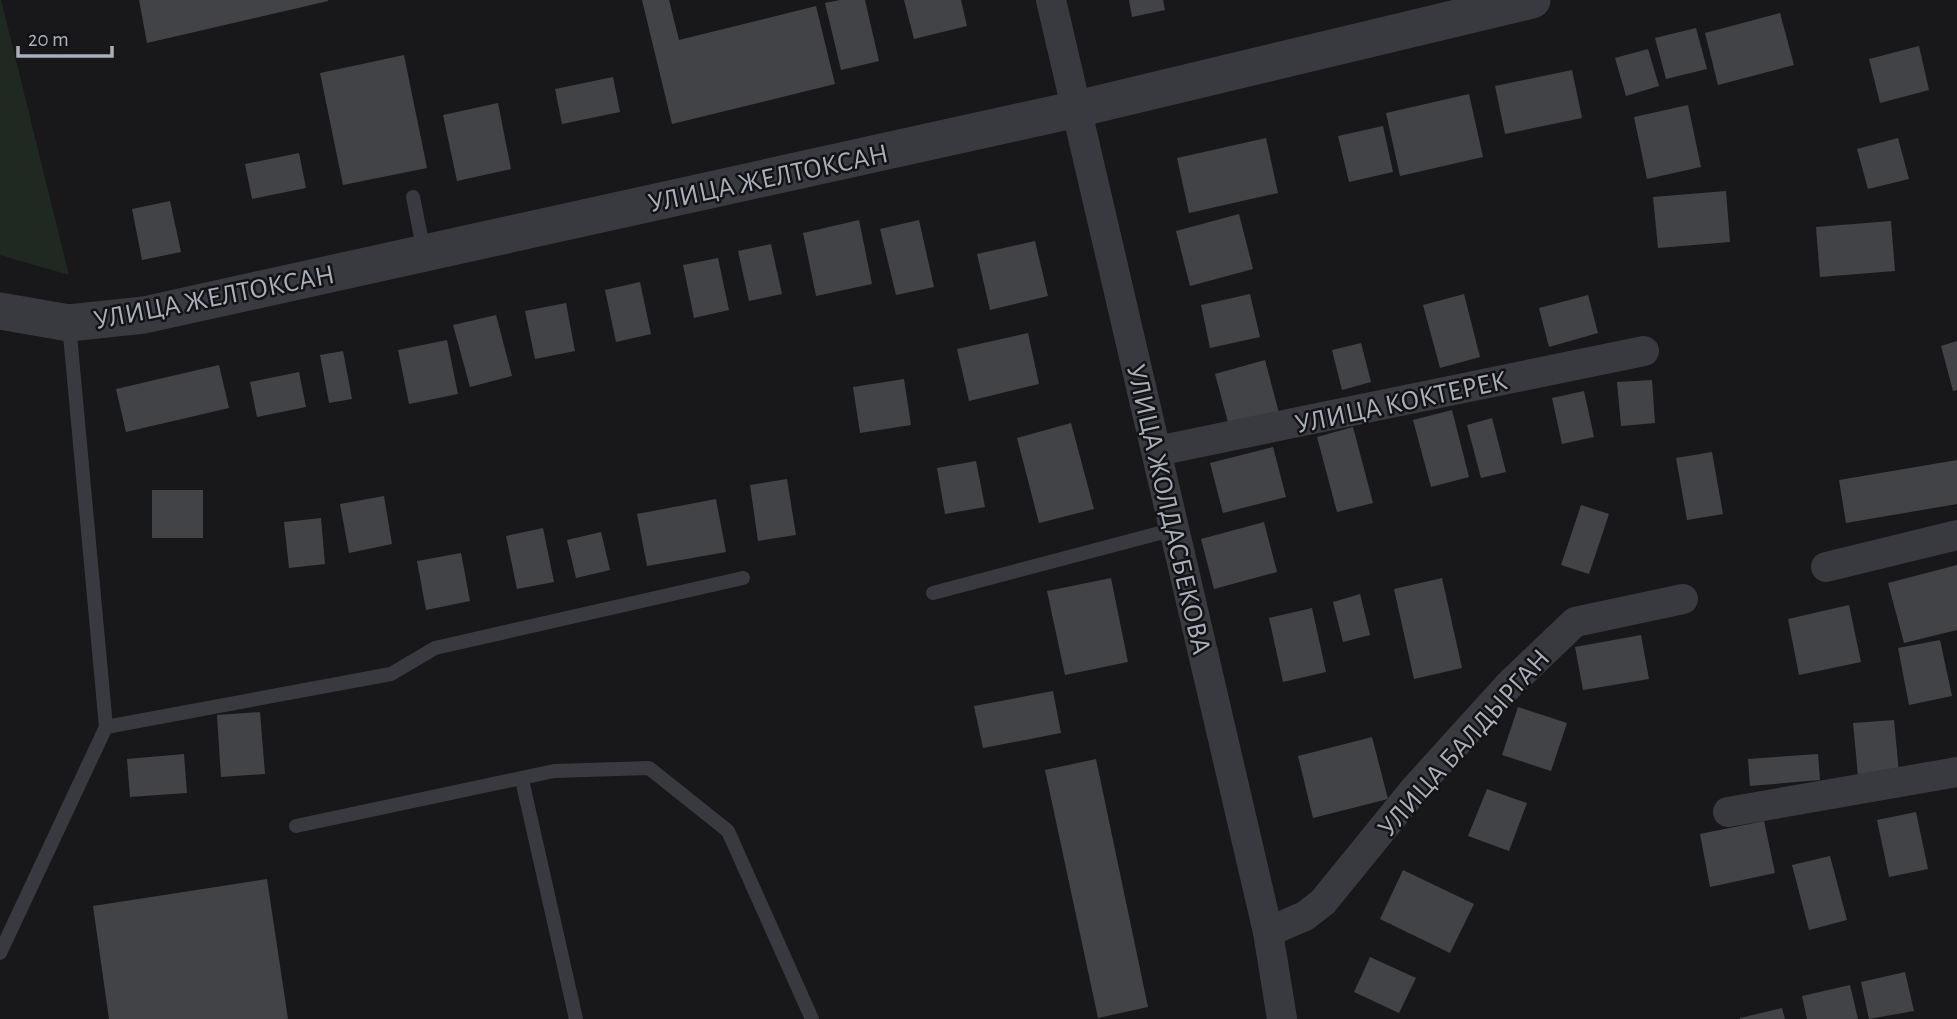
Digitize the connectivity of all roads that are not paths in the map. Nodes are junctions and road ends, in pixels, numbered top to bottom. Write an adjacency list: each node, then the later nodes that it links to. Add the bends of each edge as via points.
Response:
1 (1051, 0): 3 (street, УЛИЦА ЖОЛДАСБЕКОВА)
2 (1532, 0): 3 (street, УЛИЦА ЖЕЛТОКСАН)
3 (1077, 109): 5 (street, УЛИЦА ЖЕЛТОКСАН); 9 (street, УЛИЦА ЖОЛДАСБЕКОВА)
4 (413, 197): 5 (lane)
5 (424, 253): 7 (street, УЛИЦА ЖЕЛТОКСАН, via 144,315)
6 (0, 311): 7 (street, УЛИЦА ЖЕЛТОКСАН)
7 (69, 323): 16 (lane)
8 (1644, 351): 9 (street, УЛИЦА КОКТЕРЕК)
9 (1157, 451): 10 (street, УЛИЦА ЖОЛДАСБЕКОВА)
10 (1175, 529): 14 (lane); 21 (street, УЛИЦА ЖОЛДАСБЕКОВА)
11 (1957, 535): 12 (street)
12 (1826, 567)
13 (743, 578): 16 (lane, via 435,648 391,674)
14 (933, 593)
15 (1683, 599): 21 (street, УЛИЦА БАЛДЫРГАН, via 1575,622 1509,685 1413,790 1323,902 1305,916)
16 (106, 727): 22 (lane)
17 (1957, 772): 19 (street)
18 (522, 780): 20 (lane); 23 (lane); 24 (lane, via 555,771 649,768 728,831)
19 (1728, 812)
20 (296, 826)
21 (1268, 932): 25 (street, УЛИЦА ЖОЛДАСБЕКОВА)
22 (0, 953)
23 (576, 1019)
24 (812, 1019)
25 (1282, 1019)

